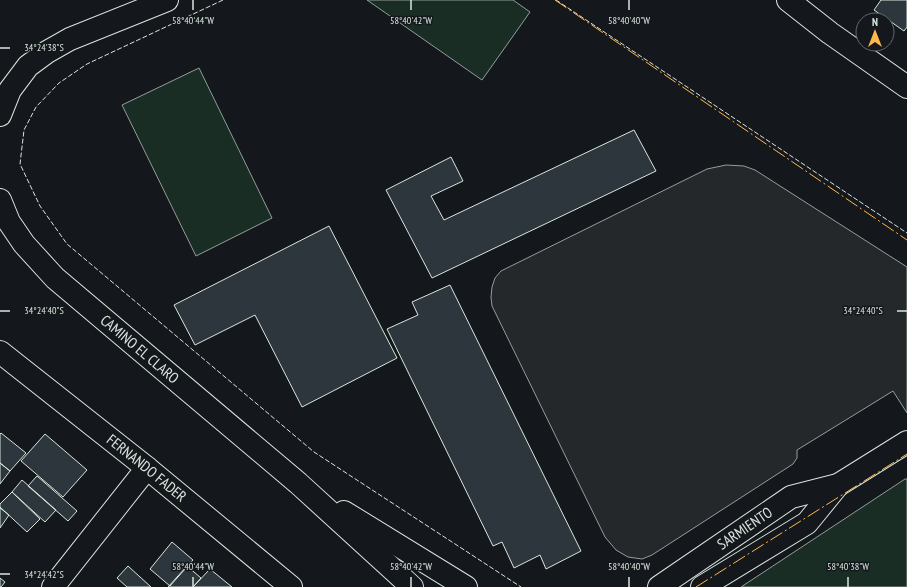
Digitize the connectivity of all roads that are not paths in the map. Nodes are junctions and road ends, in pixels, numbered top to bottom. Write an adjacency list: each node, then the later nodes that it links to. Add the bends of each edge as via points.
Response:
1 (167, 0): 4 (street, via 70,39 47,52 28,66 10,90)
2 (788, 0): 3 (street)
3 (907, 87)
4 (0, 115)
5 (0, 200): 9 (street, CAMINO EL CLARO, via 9,222 24,244 55,278)
6 (0, 352): 8 (street, FERNANDO FADER)
7 (907, 442): 10 (street, SARMIENTO)
8 (147, 468): 11 (street); 12 (street, FERNANDO FADER)
9 (298, 483): 13 (street, CAMINO EL CLARO); 14 (street, CAMINO EL CLARO)
10 (838, 485): 15 (street, SARMIENTO, via 791,498); 16 (street, SARMIENTO, via 807,523)
11 (54, 587)
12 (292, 587)
13 (412, 587)
14 (466, 587)
15 (659, 587)
16 (702, 587)

